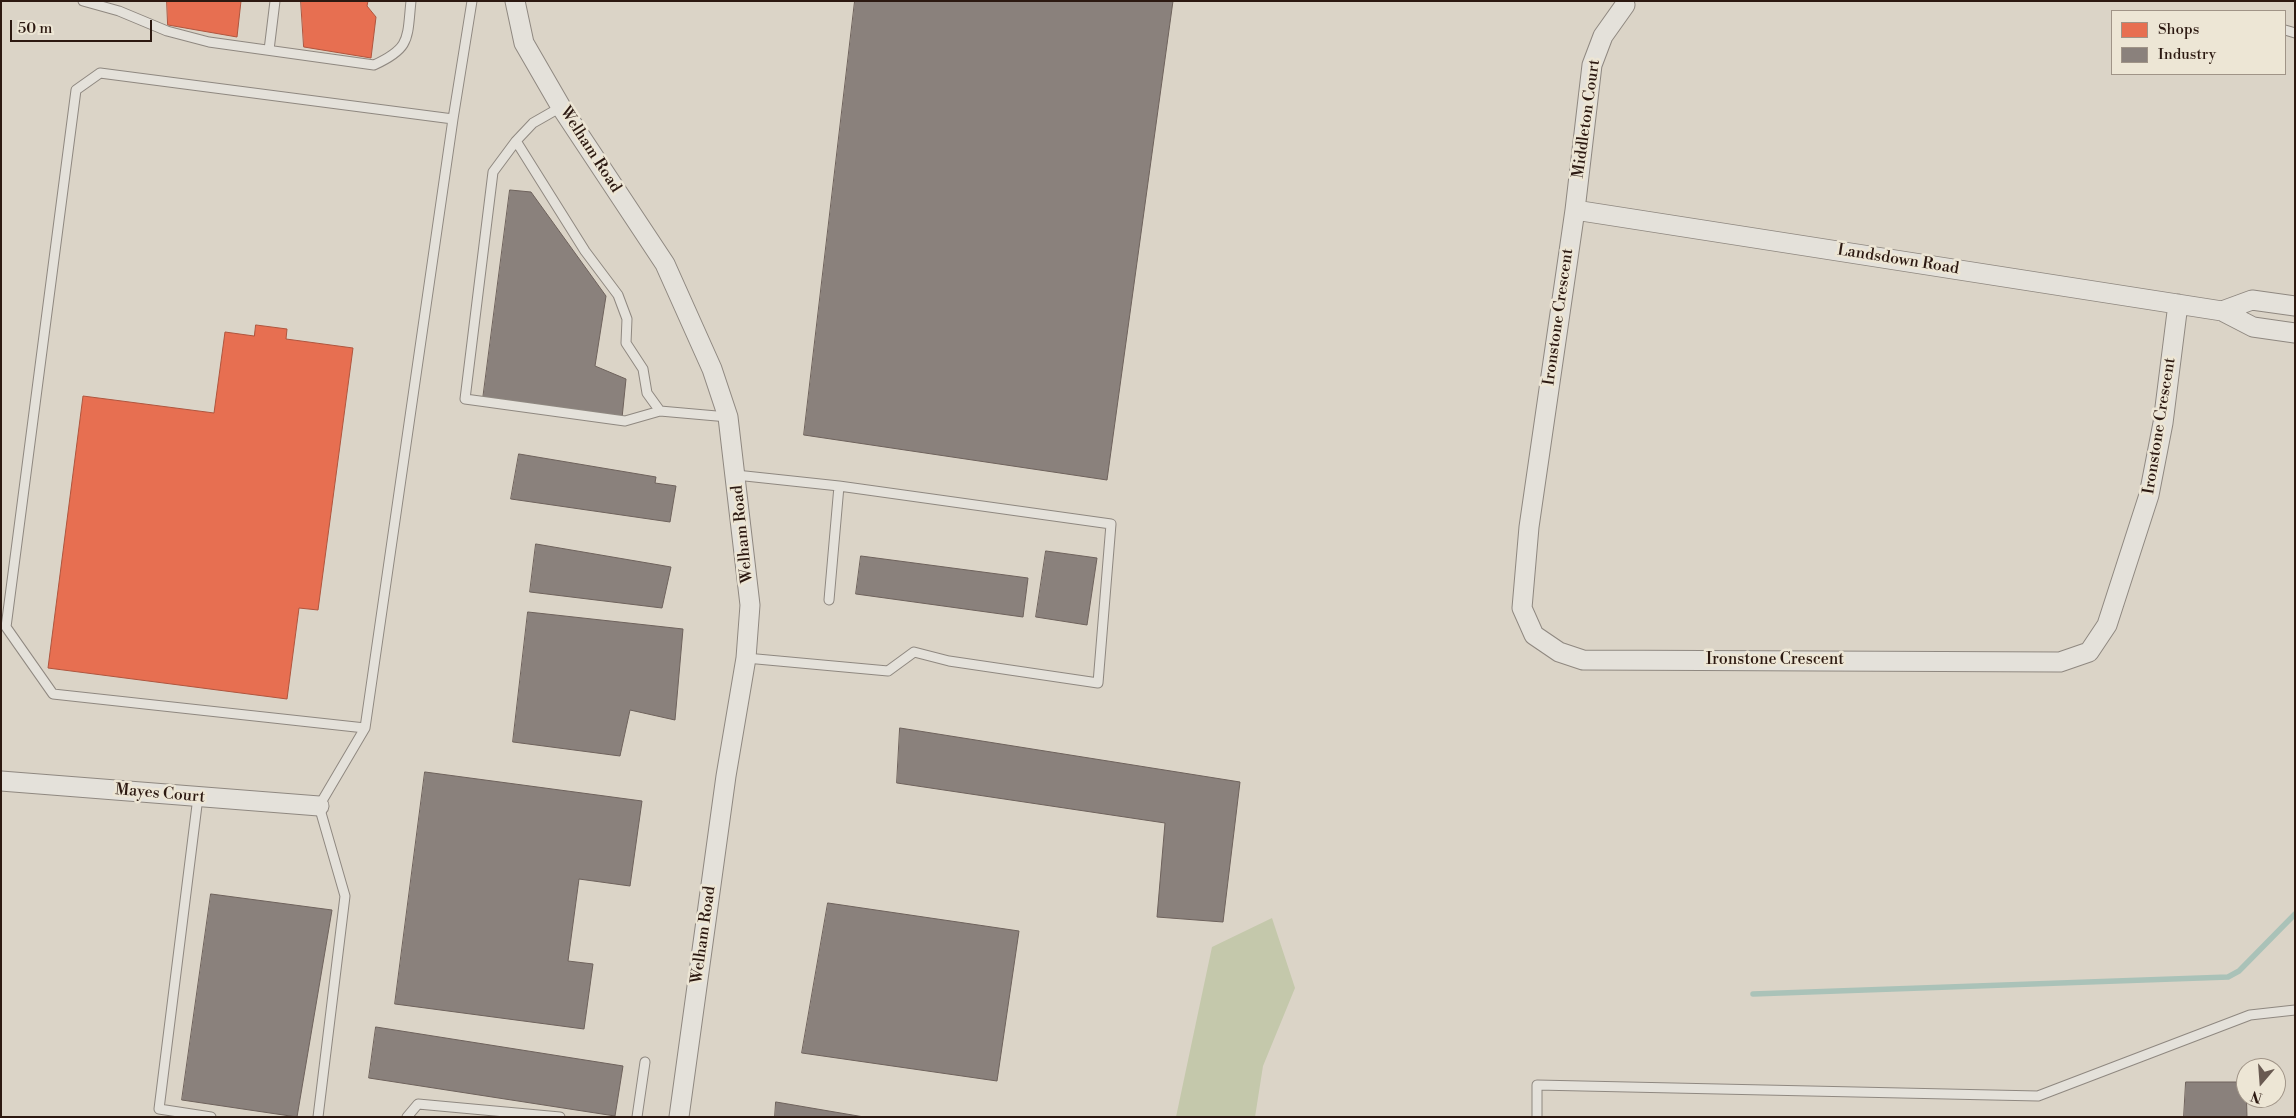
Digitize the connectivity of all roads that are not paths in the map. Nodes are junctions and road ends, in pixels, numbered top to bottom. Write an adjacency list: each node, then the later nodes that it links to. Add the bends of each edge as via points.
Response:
1 (83, 1): 7 (lane, via 119,11 167,31 209,42)
2 (275, 1): 7 (lane)
3 (411, 1): 7 (lane, via 408,39 394,56 374,65)
4 (472, 1): 9 (lane)
5 (515, 1): 8 (street, Welham Road, via 524,43)
6 (1625, 5): 11 (street, Middleton Court, via 1603,36 1592,65)
7 (269, 50)
8 (561, 108): 10 (lane, via 532,123); 17 (street, Welham Road, via 665,264 712,369)
9 (453, 119): 22 (lane); 22 (lane, via 100,73 76,90 6,627 53,694)
10 (516, 141): 16 (lane, via 585,251 618,295 627,319 626,343 643,369 647,393); 16 (lane, via 493,172 465,399 624,421)
11 (1575, 210): 12 (street, Landsdown Road); 12 (street, Ironstone Crescent, via 1529,527 1522,608 1534,635 1559,652 1583,660 2060,662 2089,652 2107,625 2149,495 2163,423)
12 (2178, 304): 14 (street, Landsdown Road)
13 (2295, 306): 14 (street, Landsdown Road, via 2252,300)
14 (2222, 311): 15 (street, Landsdown Road, via 2253,327)
15 (2295, 333)
16 (660, 411): 17 (lane)
17 (728, 417): 18 (street, Welham Road)
18 (736, 475): 19 (lane); 21 (street, Welham Road, via 750,605)
19 (839, 486): 20 (lane); 21 (lane, via 1110,524 1098,683 948,661 914,652 888,671)
20 (829, 600)
21 (746, 658): 33 (street, Welham Road, via 726,776)
22 (365, 728): 25 (lane)
23 (1, 781): 24 (street, Mayes Court)
24 (198, 796): 25 (street, Mayes Court); 28 (lane, via 159,1109)
25 (319, 806): 29 (lane, via 346,896)
26 (2295, 1010): 34 (lane, via 2250,1015 2038,1096 1537,1085)
27 (645, 1062): 32 (lane)
28 (211, 1117)
29 (318, 1117)
30 (408, 1117): 31 (lane, via 418,1104)
31 (560, 1117)
32 (637, 1117)
33 (679, 1117)
34 (1537, 1117)

